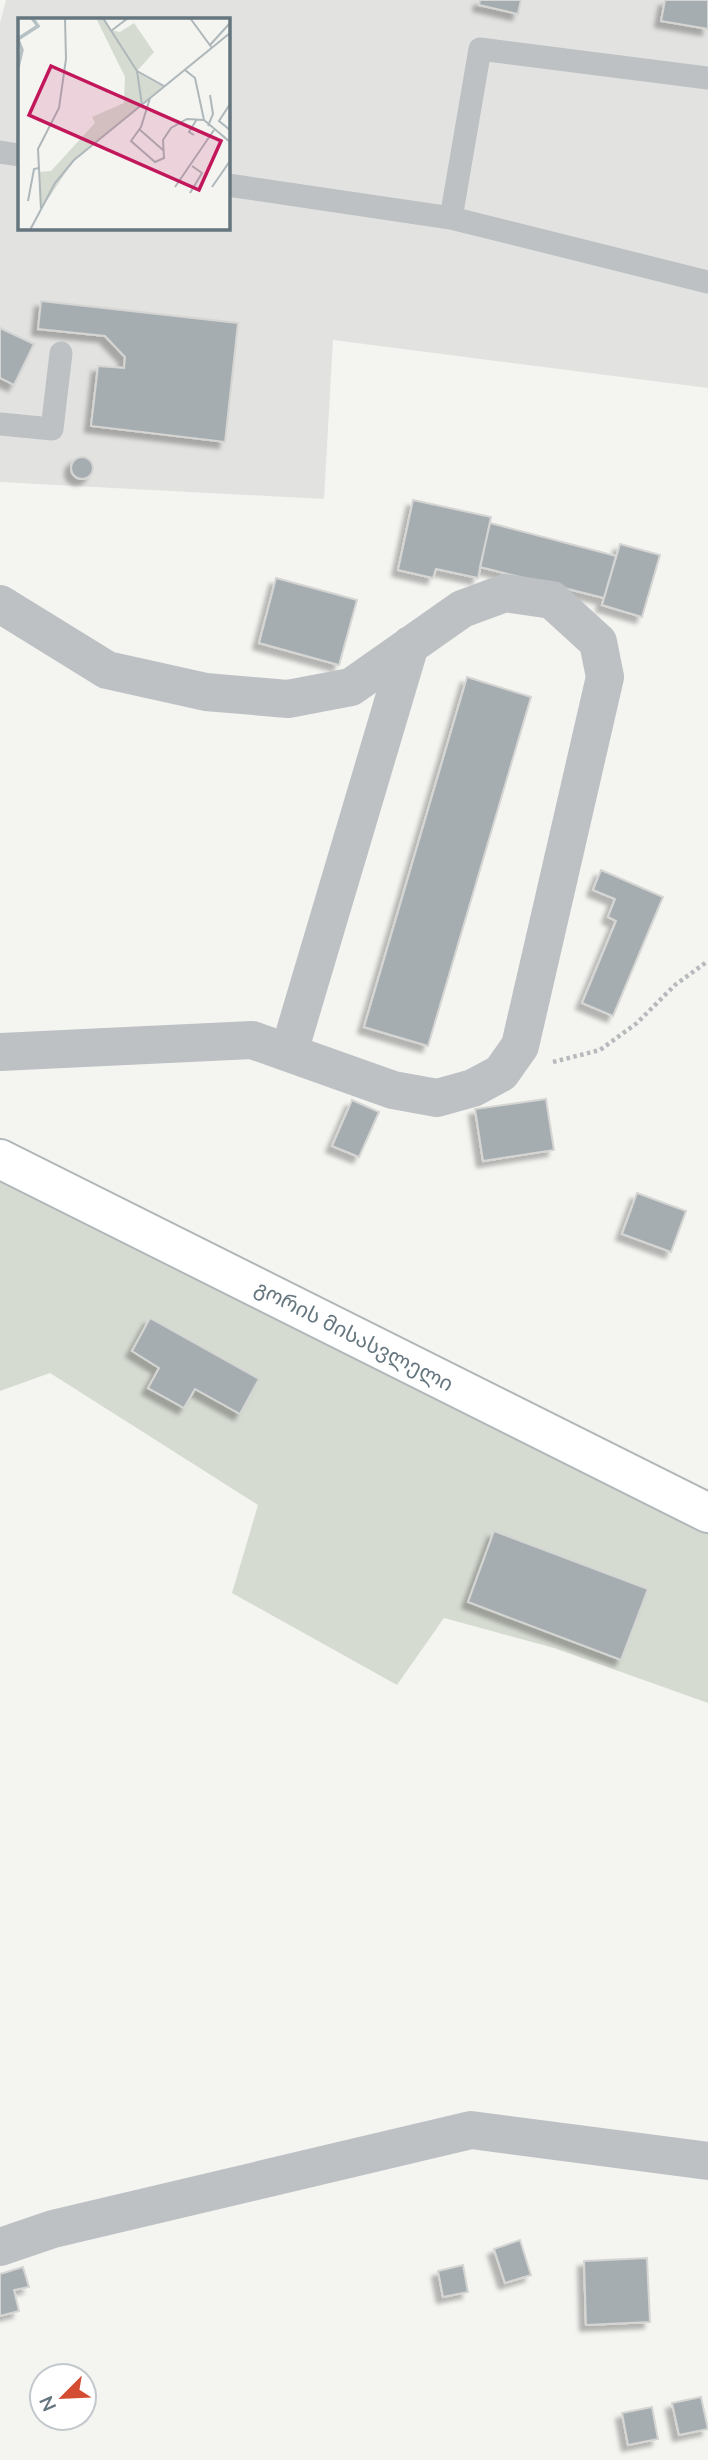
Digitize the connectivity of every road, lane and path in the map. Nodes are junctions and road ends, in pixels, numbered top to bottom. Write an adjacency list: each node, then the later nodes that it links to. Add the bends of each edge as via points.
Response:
1 (708, 78): 5 (lane, via 480,49)
2 (0, 152): 3 (lane)
3 (18, 155)
4 (229, 185): 5 (lane)
5 (451, 218): 6 (lane)
6 (708, 282)
7 (61, 354): 8 (lane, via 52,429)
8 (0, 424)
9 (0, 604): 10 (street, via 107,670 206,692 288,699 351,687)
10 (410, 645): 13 (street); 14 (street, via 462,609 505,593 552,600 598,642 605,677 520,1046)
11 (708, 961): 14 (path, via 600,1050)
12 (0, 1052): 13 (street, via 252,1040)
13 (289, 1052): 14 (street, via 393,1090 437,1098 473,1088)
14 (501, 1073)
15 (0, 1159): 16 (main road, გორის მისასვლელი)
16 (708, 1513)
17 (708, 2161): 18 (street, via 471,2130 53,2229)
18 (0, 2247)

